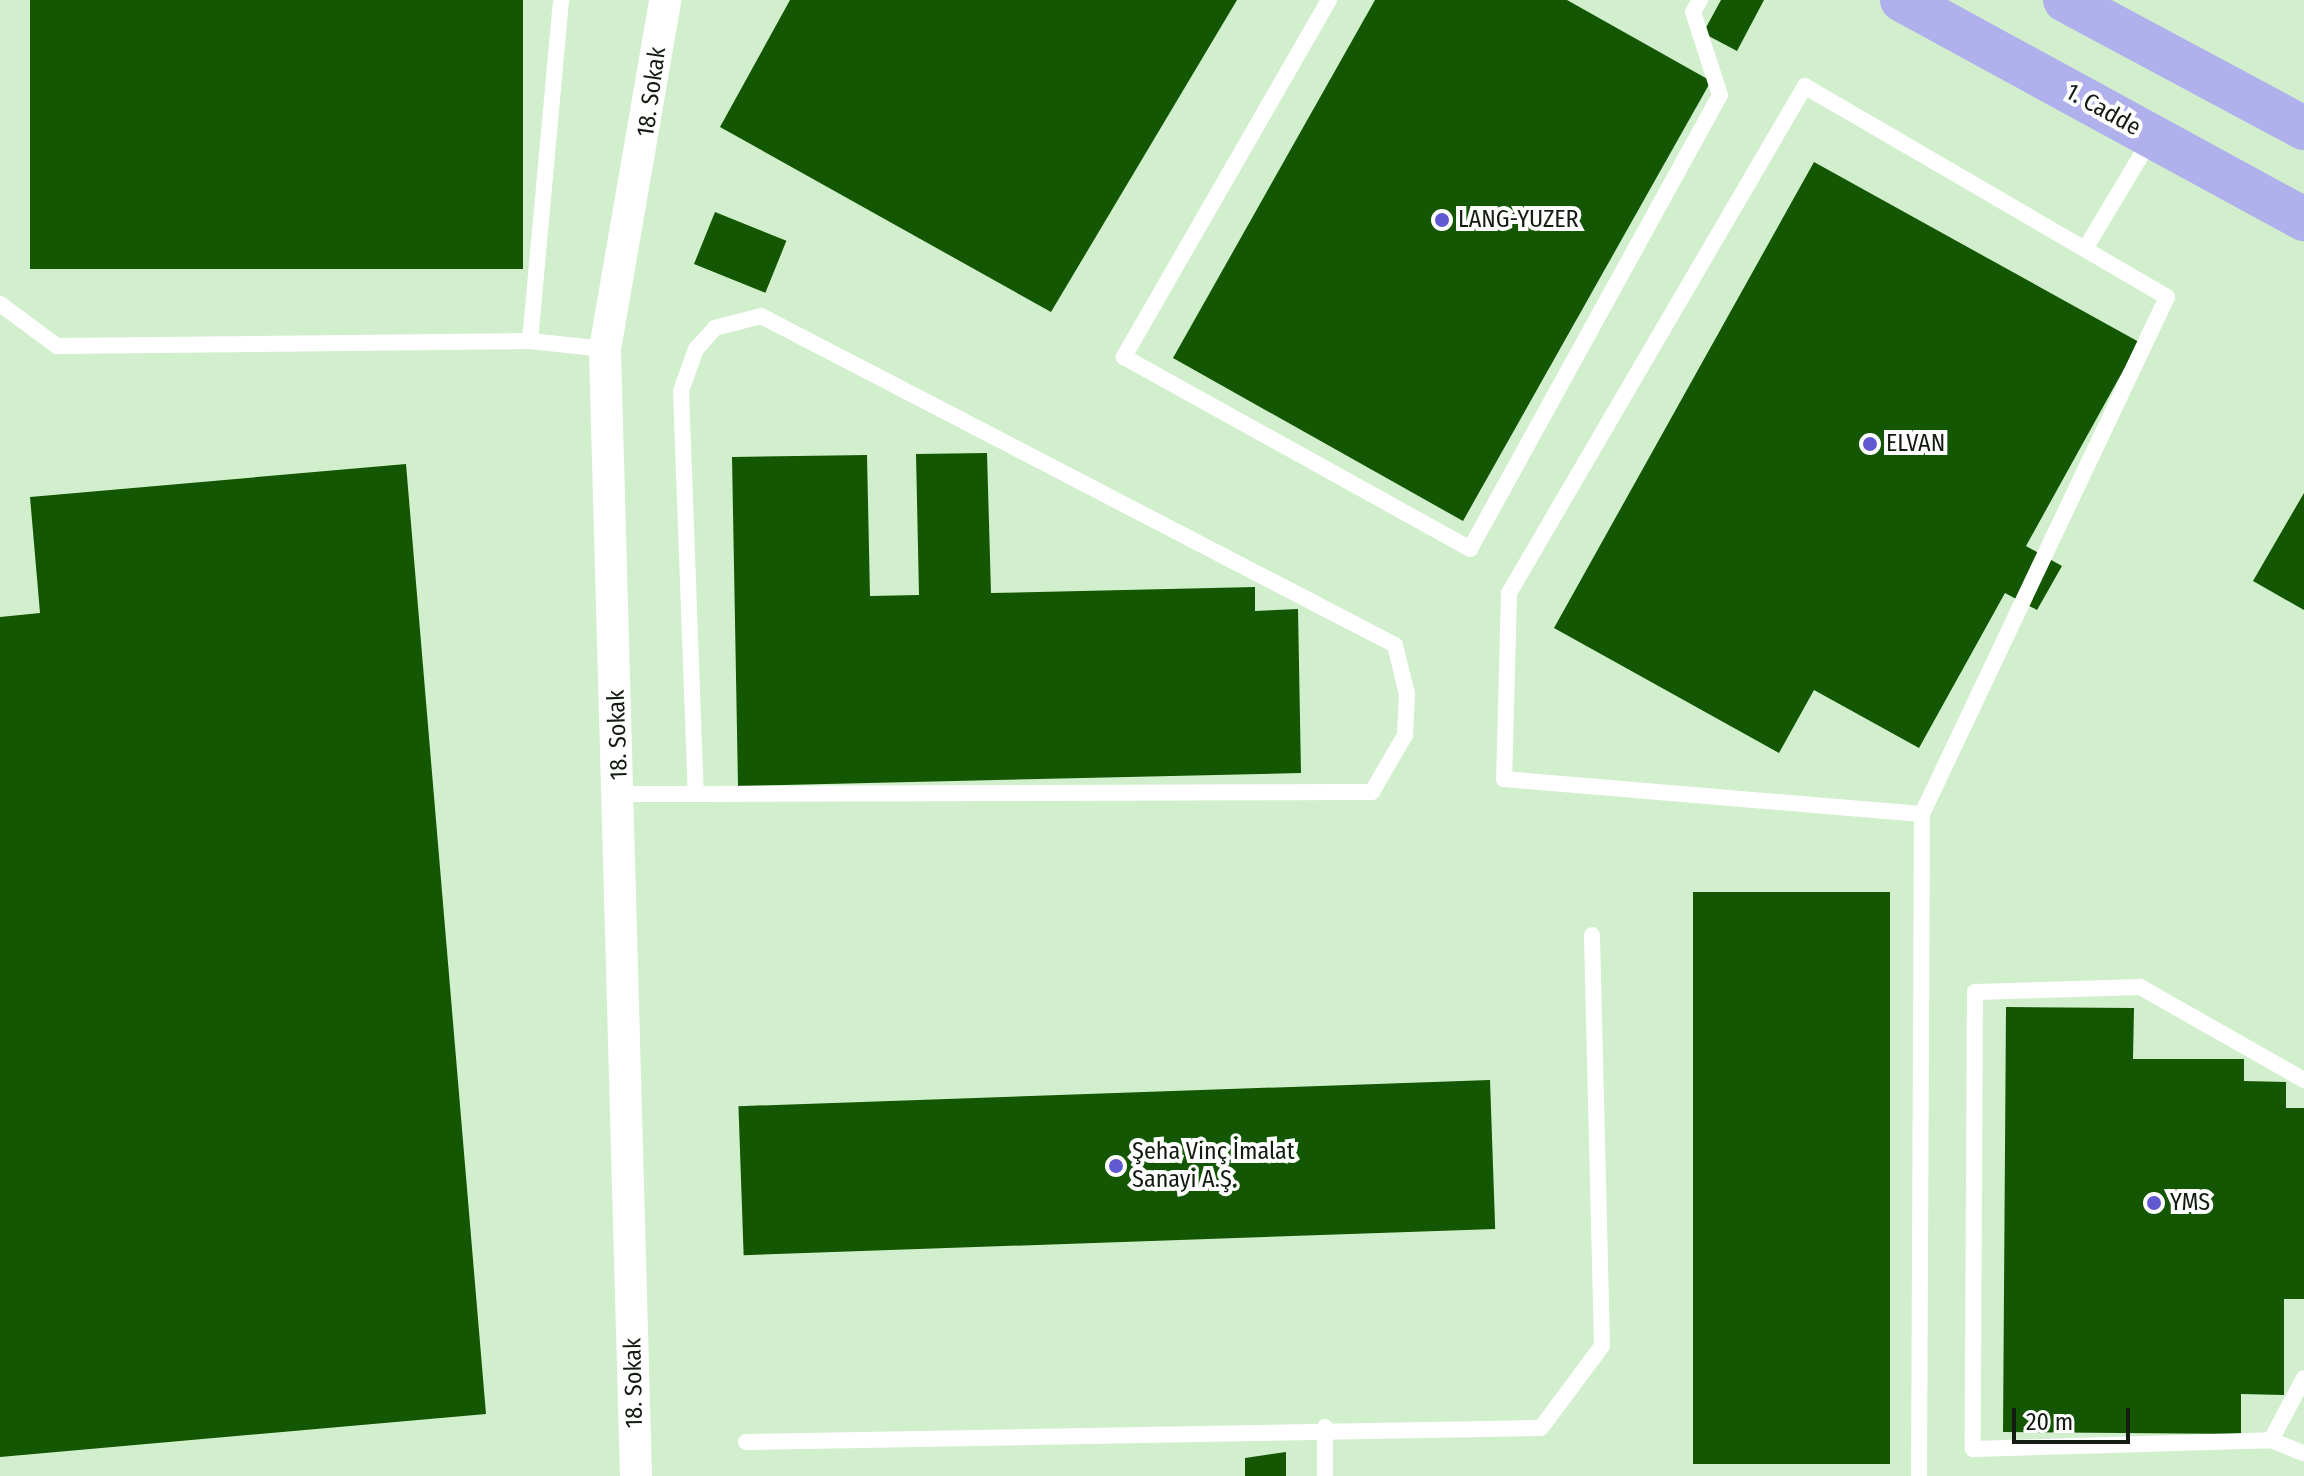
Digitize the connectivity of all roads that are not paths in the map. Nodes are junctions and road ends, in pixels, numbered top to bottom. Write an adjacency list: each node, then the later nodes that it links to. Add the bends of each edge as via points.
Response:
1 (561, 0): 12 (lane)
2 (665, 0): 13 (street, 18. Sokak)
3 (1329, 0): 4 (lane, via 1124,357 1470,549 1720,95 1693,12)
4 (1700, 0)
5 (1902, 0): 8 (main road, 1. Cadde)
6 (2065, 0): 7 (main road)
7 (2304, 128)
8 (2153, 137): 9 (main road, 1. Cadde); 10 (lane)
9 (2304, 219)
10 (2085, 249): 16 (lane, via 2167,297); 16 (lane, via 1805,86 1509,593 1504,779)
11 (0, 304): 12 (lane, via 57,346)
12 (530, 341): 13 (lane)
13 (605, 349): 14 (street, 18. Sokak)
14 (620, 794): 15 (lane); 24 (street, 18. Sokak)
15 (696, 794): 15 (lane, via 1372,792 1405,735 1407,694 1395,645 761,316 715,328 696,349 681,391)
16 (1922, 814): 26 (lane)
17 (1592, 935): 20 (lane, via 1602,1346 1541,1428)
18 (2304, 1080): 21 (lane, via 2140,987 1975,992 1973,1449)
19 (2304, 1378): 21 (lane)
20 (1325, 1427): 22 (lane); 25 (lane)
21 (2271, 1440): 23 (lane)
22 (746, 1442)
23 (2304, 1453)
24 (636, 1476)
25 (1325, 1476)
26 (1919, 1476)

